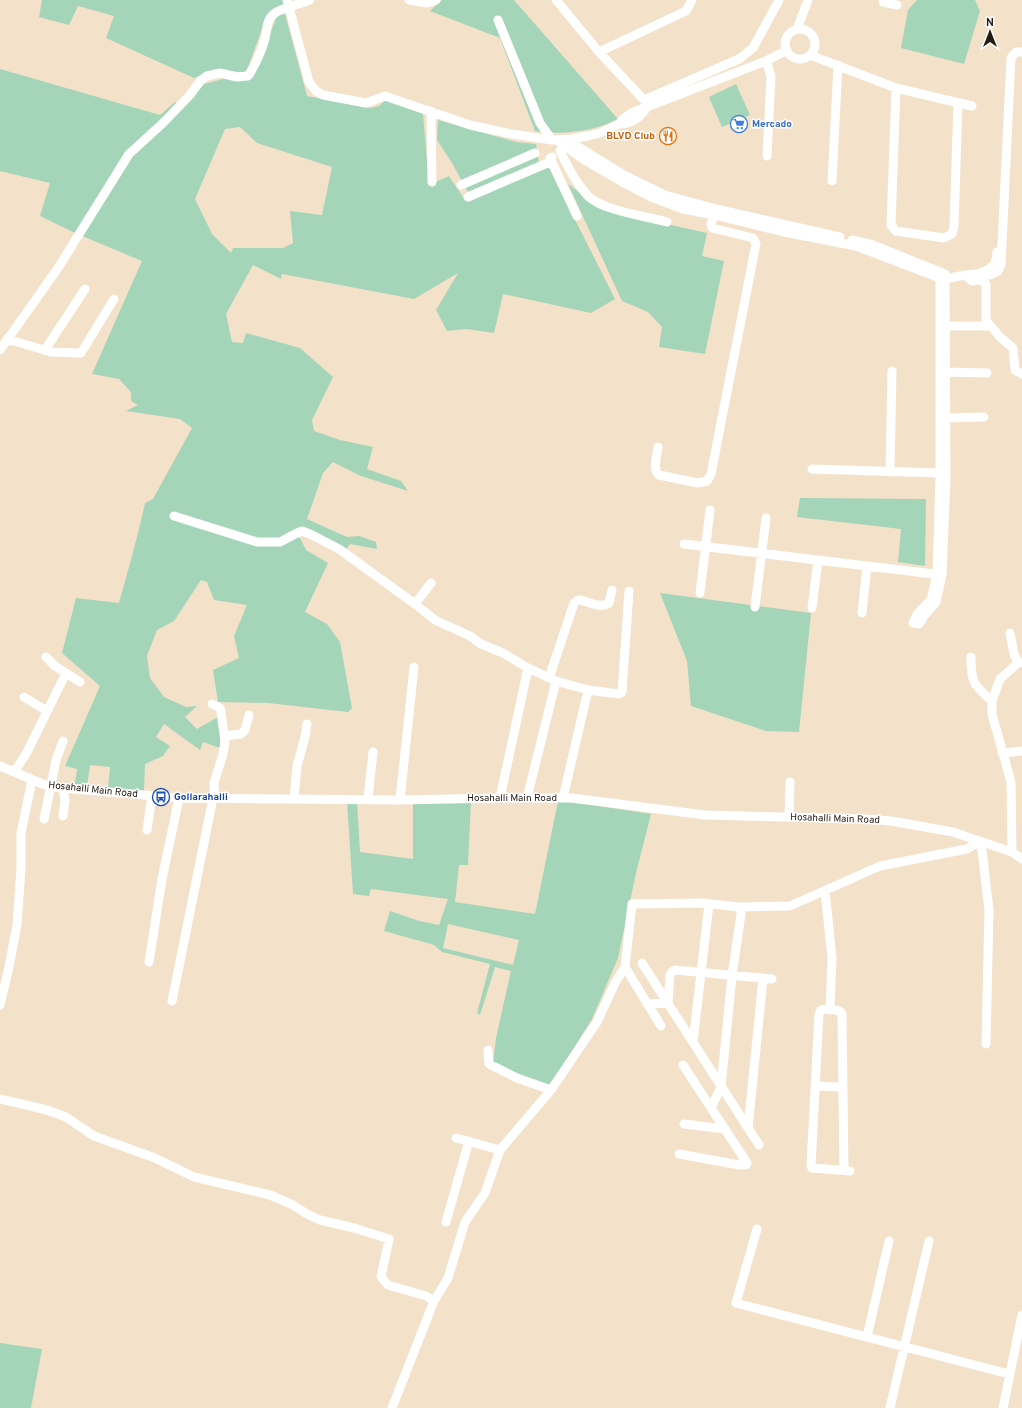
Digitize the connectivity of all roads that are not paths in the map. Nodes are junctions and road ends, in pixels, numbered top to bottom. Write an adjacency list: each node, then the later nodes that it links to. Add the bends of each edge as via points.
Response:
1 (310, 0): 9 (street)
2 (409, 0): 3 (street, via 427,3)
3 (436, 0)
4 (556, 0): 15 (street)
5 (692, 0): 15 (street, via 686,11)
6 (779, 0): 15 (street, via 754,48 739,59 644,100)
7 (808, 0): 12 (street)
8 (881, 0): 10 (street)
9 (288, 4): 23 (street, via 309,82 316,91 323,95 366,103 385,96); 42 (street, via 270,17 265,39 248,76 236,77 220,73 207,76 163,123 129,154 58,268)
10 (897, 5)
11 (498, 20): 24 (street, via 540,123)
12 (797, 29): 14 (street, via 787,37); 17 (street, via 804,29 814,37 814,50)
13 (1022, 47): 35 (street, via 1014,47 1006,57 996,260 993,267)
14 (787, 50): 17 (street, via 798,58); 18 (street)
15 (600, 52)
16 (1022, 52): 35 (street, via 1016,52 1012,58 1001,265 998,271 990,275)
17 (810, 55): 19 (street)
18 (766, 61): 24 (street, via 647,108 641,116 626,124 618,124 600,133); 26 (street, via 771,76)
19 (838, 65): 20 (street); 28 (street)
20 (896, 88): 21 (street); 21 (street, via 891,225 896,231 944,238 952,234)
21 (958, 103): 22 (street)
22 (972, 106)
23 (431, 112): 24 (street, via 470,125); 29 (street)
24 (559, 143): 27 (street, via 550,158); 32 (street, via 577,146 664,196); 34 (street, via 572,174 589,196 602,205)
25 (535, 153): 30 (street)
26 (767, 156)
27 (552, 162): 31 (street); 33 (street)
28 (832, 180)
29 (432, 182)
30 (461, 185)
31 (468, 197)
32 (716, 212): 37 (street, via 784,232 856,246); 37 (street, via 873,245); 51 (street, via 712,228 753,238 756,244 709,478 698,483 659,475 655,468)
33 (577, 216)
34 (667, 222)
35 (981, 273): 36 (street)
36 (966, 275): 37 (street); 41 (street, via 972,281 981,280 986,284 986,320)
37 (946, 278): 40 (street); 54 (street)
38 (85, 289): 44 (street)
39 (114, 299): 44 (street, via 81,353)
40 (946, 326): 41 (street); 46 (street)
41 (990, 326): 48 (street, via 1013,348 1015,370)
42 (7, 338): 43 (street); 44 (street)
43 (0, 350)
44 (45, 350)
45 (892, 371): 53 (street)
46 (946, 372): 47 (street); 50 (street)
47 (987, 373)
48 (1022, 374)
49 (984, 417): 50 (street)
50 (946, 418): 63 (street, via 946,479)
51 (658, 447)
52 (812, 469): 53 (street)
53 (890, 472): 54 (street)
54 (940, 473): 63 (street)
55 (710, 510): 59 (street)
56 (174, 516): 68 (street, via 257,542 280,542 302,531 339,549)
57 (766, 518): 60 (street)
58 (684, 544): 59 (street)
59 (706, 547): 60 (street); 67 (street)
60 (762, 554): 61 (street); 69 (street)
61 (818, 560): 62 (street); 70 (street)
62 (867, 566): 63 (street); 71 (street)
63 (939, 575): 72 (street, via 931,600 918,613)
64 (431, 583): 68 (street)
65 (612, 590): 80 (street, via 609,603 605,606 580,600 574,602)
66 (629, 591): 82 (street, via 622,692 619,694)
67 (700, 593)
68 (415, 604): 78 (street, via 434,620 470,636)
69 (756, 607)
70 (812, 608)
71 (862, 613)
72 (916, 624)
73 (1010, 633): 76 (street, via 1014,654)
74 (46, 657): 79 (street)
75 (971, 657): 84 (street, via 973,682)
76 (1020, 662): 84 (street, via 1000,679)
77 (414, 667): 108 (street)
78 (528, 668): 80 (street); 104 (street)
79 (66, 673): 81 (street); 86 (street)
80 (552, 679): 82 (street); 105 (street)
81 (80, 682)
82 (588, 690): 106 (street)
83 (24, 697): 86 (street)
84 (992, 701): 93 (street, via 992,714)
85 (212, 704): 89 (street, via 220,708)
86 (47, 711): 95 (street)
87 (249, 715): 89 (street, via 245,730 241,734)
88 (307, 724): 103 (street, via 297,766)
89 (224, 736): 102 (street, via 223,754 214,783)
90 (63, 741): 98 (street)
91 (1022, 751): 93 (street)
92 (373, 752): 107 (street)
93 (1002, 753): 114 (street, via 1011,782)
94 (0, 766): 95 (street, Hosahalli Main Road)
95 (14, 772): 96 (street, Hosahalli Main Road)
96 (32, 780): 98 (street, Hosahalli Main Road); 121 (street, via 21,833 17,925)
97 (790, 782): 110 (street)
98 (50, 787): 99 (street, Hosahalli Main Road); 111 (street)
99 (63, 788): 100 (street, Hosahalli Main Road); 109 (street)
100 (152, 796): 101 (street, Hosahalli Main Road); 112 (street)
101 (179, 798): 102 (street, Hosahalli Main Road); 119 (street, via 162,879)
102 (214, 798): 103 (street, Hosahalli Main Road); 125 (street)
103 (294, 798): 107 (street, Hosahalli Main Road)
104 (500, 798): 105 (street, Hosahalli Main Road); 108 (street, Hosahalli Main Road)
105 (527, 798): 106 (street, Hosahalli Main Road)
106 (563, 798): 110 (street, Hosahalli Main Road, via 705,816)
107 (368, 799): 108 (street, Hosahalli Main Road)
108 (400, 800)
109 (63, 816)
110 (788, 817): 113 (street, Hosahalli Main Road, via 891,821 953,832)
111 (44, 819)
112 (147, 830)
113 (979, 841): 114 (street, Hosahalli Main Road); 116 (street, via 967,849 880,866); 132 (street, via 989,910)
114 (1012, 852): 115 (street, Hosahalli Main Road)
115 (1022, 859)
116 (825, 891): 118 (street, via 790,906); 129 (street, via 832,958)
117 (708, 904): 118 (street); 122 (street, via 632,904); 123 (street)
118 (742, 907): 124 (street)
119 (149, 962)
120 (642, 963): 126 (street)
121 (5, 966): 128 (street)
122 (625, 967): 127 (street); 138 (street, via 597,1022)
123 (701, 973): 124 (street); 126 (street, via 679,970 672,972); 131 (street)
124 (732, 976): 135 (street); 142 (street, via 767,979)
125 (172, 1001)
126 (668, 1003): 127 (street); 131 (street)
127 (646, 1004): 130 (street)
128 (0, 1005)
129 (830, 1010): 136 (street, via 821,1010 819,1014); 137 (street, via 838,1010 842,1015)
130 (661, 1026)
131 (693, 1042): 135 (street)
132 (986, 1044)
133 (488, 1050): 138 (street, via 489,1064 517,1078)
134 (683, 1065): 140 (street)
135 (721, 1086): 140 (street); 142 (street)
136 (815, 1086): 137 (street); 137 (street, via 810,1160 812,1168 847,1170)
137 (843, 1087)
138 (551, 1090): 147 (street)
139 (0, 1099): 153 (street, via 66,1117 94,1136 155,1158 194,1177 270,1195 320,1220 389,1238 381,1277 388,1285 426,1296)
140 (711, 1108): 143 (street)
141 (684, 1124): 143 (street)
142 (748, 1128): 146 (street)
143 (725, 1129): 148 (street, via 746,1165)
144 (456, 1138): 145 (street)
145 (469, 1141): 147 (street); 149 (street)
146 (759, 1145)
147 (500, 1150): 153 (street, via 485,1193 465,1222 448,1278)
148 (679, 1154)
149 (446, 1222)
150 (757, 1229): 155 (street, via 736,1303)
151 (889, 1241): 155 (street)
152 (929, 1241): 156 (street)
153 (434, 1301): 158 (street)
154 (1022, 1315): 157 (street)
155 (866, 1337): 156 (street)
156 (905, 1347): 157 (street); 159 (street)
157 (1009, 1374): 160 (street)
158 (392, 1408)
159 (890, 1408)
160 (1003, 1408)

